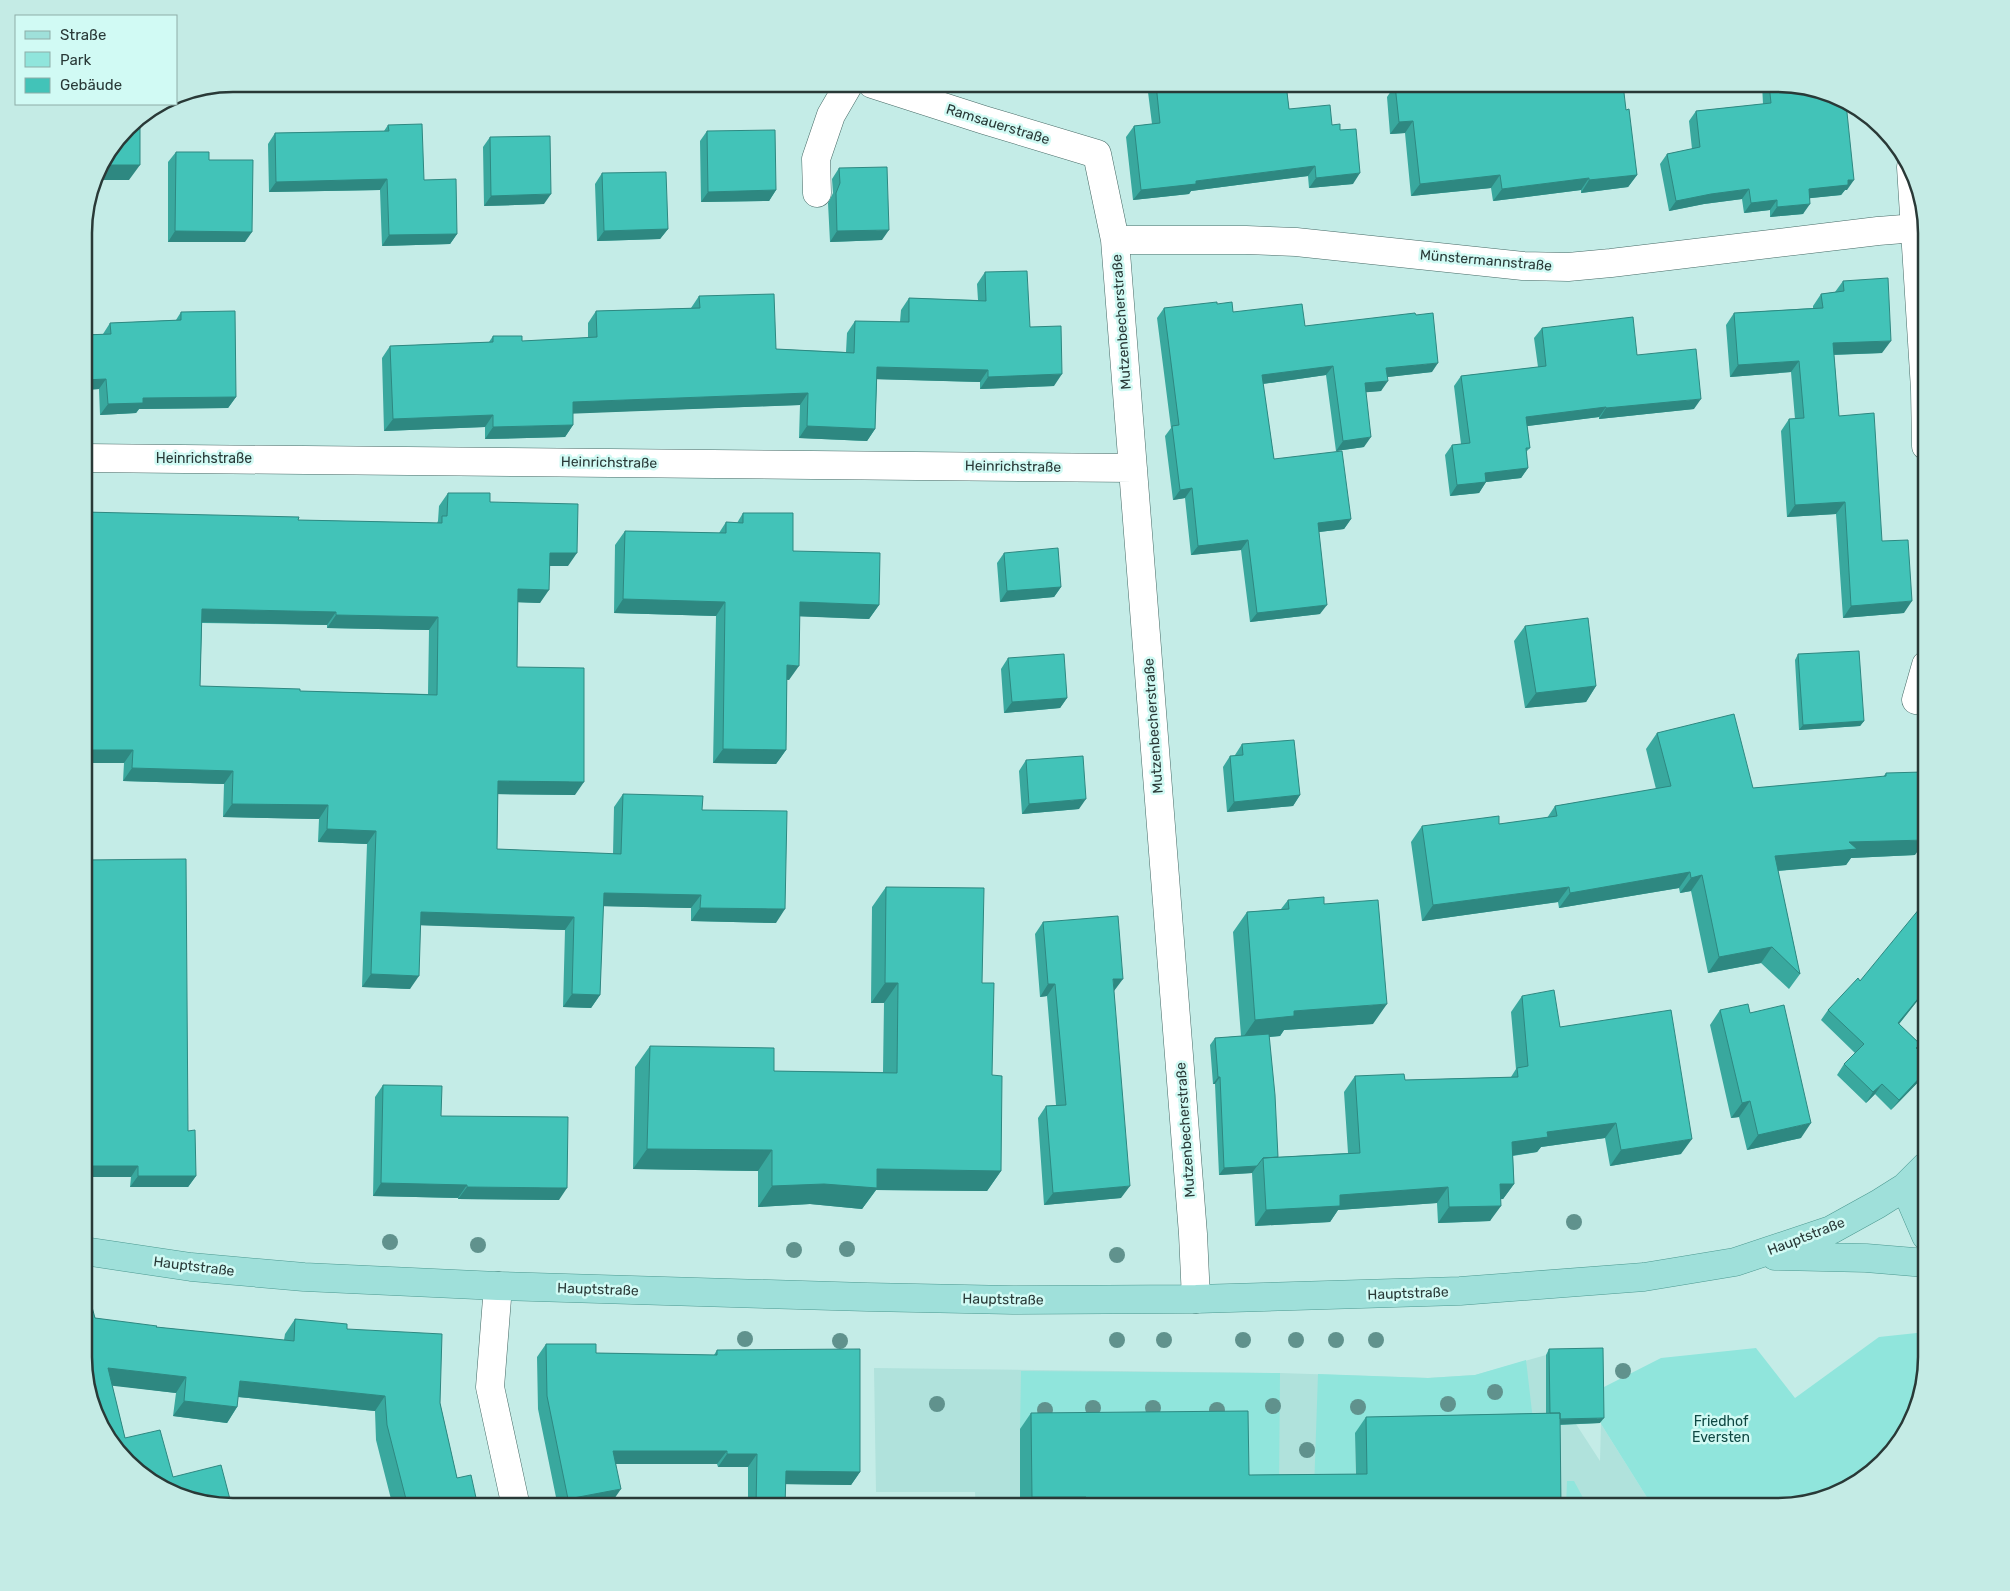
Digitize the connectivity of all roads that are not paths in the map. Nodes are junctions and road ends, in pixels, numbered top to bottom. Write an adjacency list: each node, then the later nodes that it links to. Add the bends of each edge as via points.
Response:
1 (844, 93): 4 (street, via 831,115 816,159)
2 (900, 93): 3 (street, Ramsauerstraße)
3 (1097, 154): 7 (street, Mutzenbecherstraße)
4 (817, 193)
5 (1914, 202): 6 (street)
6 (1916, 228): 7 (street, Münstermannstraße, via 1568,267 1523,266 1296,242); 8 (street)
7 (1115, 240): 10 (street, Mutzenbecherstraße)
8 (1918, 264)
9 (93, 458): 10 (street, Heinrichstraße)
10 (1133, 468): 18 (street, Mutzenbecherstraße)
11 (1918, 693): 12 (street)
12 (1916, 700)
13 (1916, 1190): 15 (main road, Hauptstraße, via 1878,1204 1831,1230)
14 (93, 1252): 17 (main road, Hauptstraße, via 191,1267 304,1278)
15 (1756, 1256): 16 (main road); 18 (main road, Hauptstraße, via 1602,1282 1460,1291)
16 (1918, 1262)
17 (498, 1286): 18 (main road, Hauptstraße, via 1013,1300); 19 (street, via 490,1387)
18 (1196, 1299)
19 (514, 1498)

